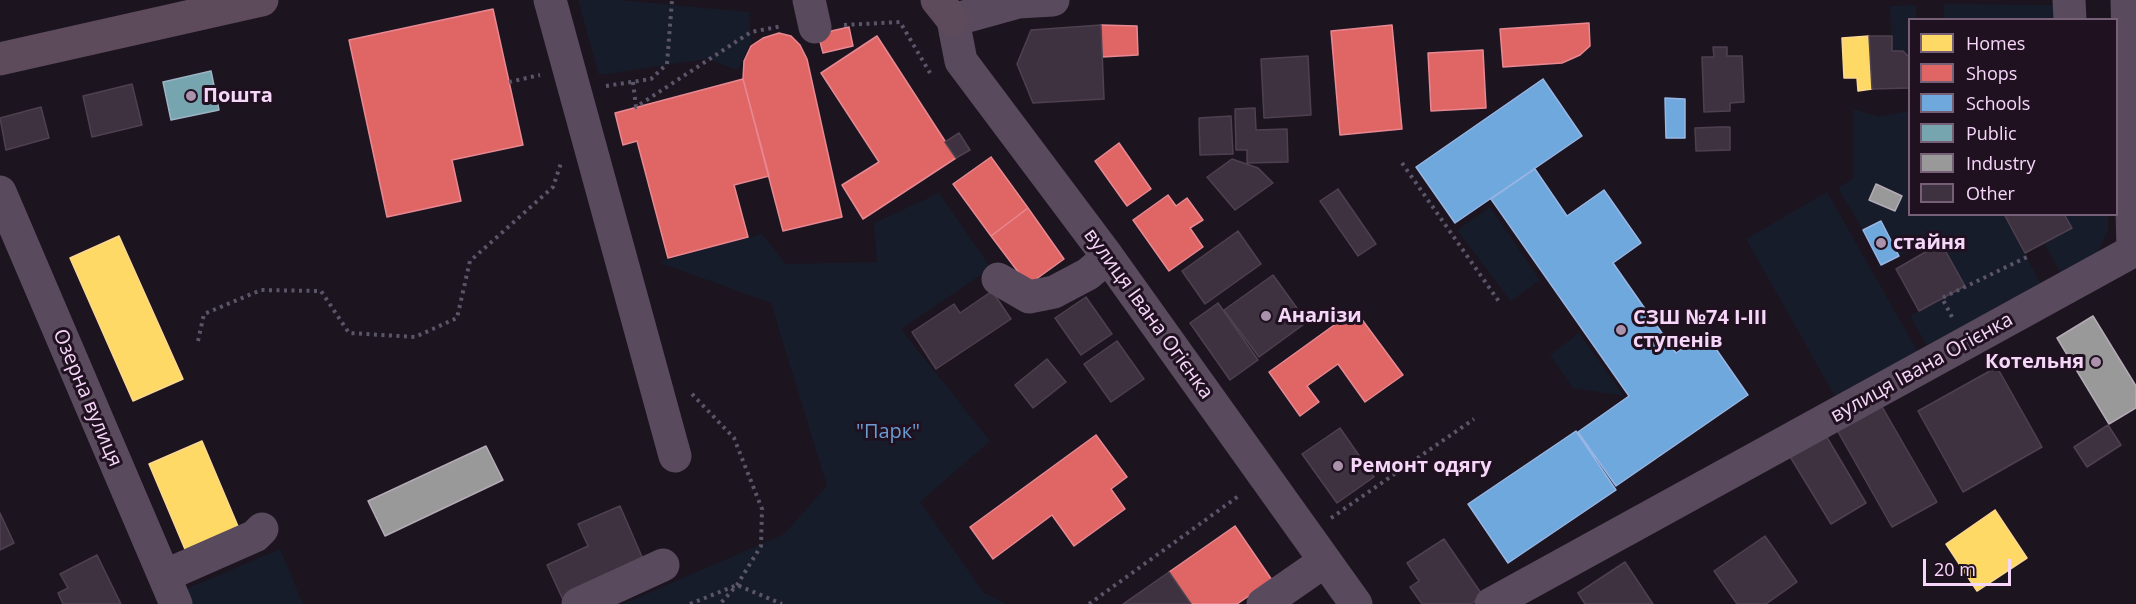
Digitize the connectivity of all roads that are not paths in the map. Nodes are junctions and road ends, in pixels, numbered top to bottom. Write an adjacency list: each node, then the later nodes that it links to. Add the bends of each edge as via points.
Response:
1 (262, 0): 8 (main road)
2 (550, 0): 13 (street)
3 (1053, 0): 6 (street)
4 (2069, 0): 7 (street)
5 (2127, 0): 10 (street, вулиця Івана Огієнка)
6 (945, 10): 11 (street, вулиця Івана Огієнка, via 961,61)
7 (2070, 18)
8 (0, 58)
9 (0, 192): 17 (street, Озерна вулиця)
10 (2135, 253): 21 (street, вулиця Івана Огієнка)
11 (1108, 257): 12 (street, via 1088,274 1046,294 1029,297); 15 (street, вулиця Івана Огієнка)
12 (998, 279)
13 (675, 456)
14 (262, 529): 17 (street)
15 (1325, 561): 19 (street); 20 (street, вулиця Івана Огієнка)
16 (663, 565): 18 (street)
17 (170, 590)
18 (578, 604)
19 (1263, 604)
20 (1356, 604)
21 (1491, 604)

